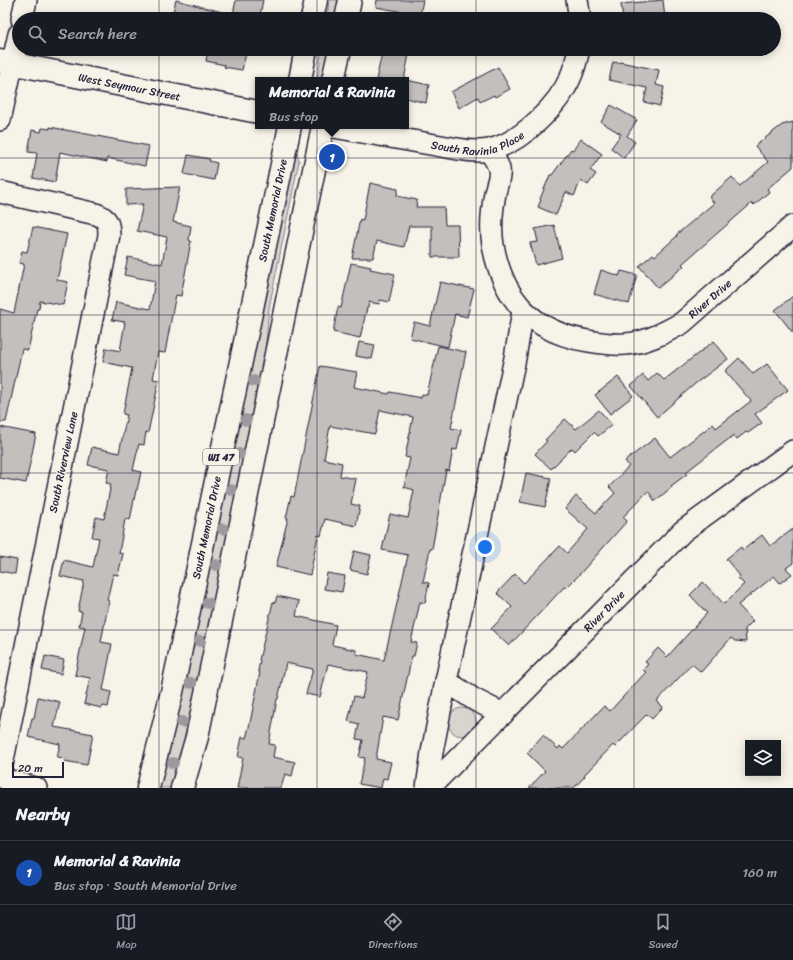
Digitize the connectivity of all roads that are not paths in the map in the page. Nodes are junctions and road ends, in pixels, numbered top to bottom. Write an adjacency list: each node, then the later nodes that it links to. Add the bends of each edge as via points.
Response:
1 (26, 0): 5 (street)
2 (316, 0): 6 (main road)
3 (350, 0): 7 (main road)
4 (577, 0): 8 (street)
5 (23, 12)
6 (313, 12)
7 (347, 12)
8 (579, 12)
9 (12, 50): 13 (street)
10 (305, 56): 14 (main road)
11 (338, 56): 15 (main road)
12 (577, 56): 21 (street, South Ravinia Place, via 571,77 555,102 519,136)
13 (6, 63): 16 (main road, West Seymour Street); 17 (street)
14 (301, 77)
15 (334, 77)
16 (255, 111)
17 (0, 120)
18 (289, 129): 29 (main road, South Memorial Drive / WI 47, via 173,684)
19 (322, 129): 30 (main road, WI 47, via 198,730)
20 (345, 129): 21 (street, South Ravinia Place, via 474,152)
21 (490, 150): 24 (street, River Drive, via 500,170 493,204 493,244 508,289)
22 (0, 192): 28 (street, South Riverview Lane, via 96,214 104,217 109,227 0,770 7,780)
23 (793, 226): 24 (street, River Drive, via 682,323 654,337 624,344 573,338 542,325)
24 (523, 311): 26 (street, River Drive, via 514,365)
25 (793, 451): 27 (street, River Drive, via 684,531)
26 (446, 681): 27 (street); 31 (street, River Drive, via 432,752)
27 (503, 714): 31 (street, River Drive)
28 (36, 788)
29 (148, 788)
30 (182, 788)
31 (428, 788)

